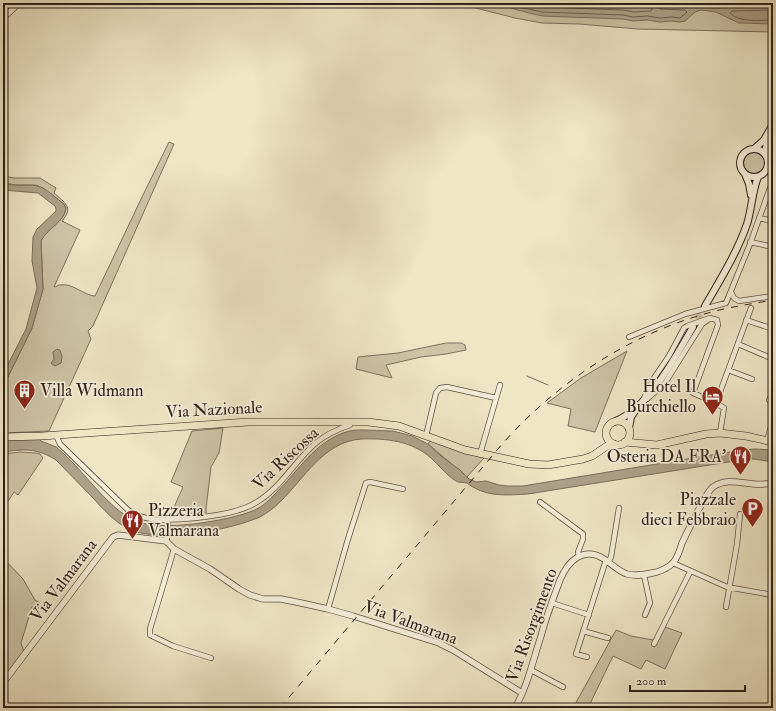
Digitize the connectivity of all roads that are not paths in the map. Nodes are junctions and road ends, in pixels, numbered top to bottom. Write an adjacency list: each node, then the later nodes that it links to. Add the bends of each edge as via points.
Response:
1 (19, 3): 2 (street)
2 (3, 18)
3 (773, 124): 4 (main road)
4 (768, 135): 5 (main road); 6 (main road)
5 (755, 148): 6 (main road); 8 (main road, via 746,151 739,161 740,168)
6 (765, 154): 7 (main road)
7 (771, 166): 9 (main road)
8 (745, 174): 9 (main road); 11 (main road)
9 (758, 177): 11 (main road)
10 (773, 185): 12 (street)
11 (752, 196): 18 (main road, via 743,234)
12 (759, 218): 13 (street); 14 (street)
13 (773, 222)
14 (750, 242): 15 (street); 16 (street)
15 (773, 247)
16 (731, 292): 17 (street, via 739,301); 24 (street, via 726,303 685,314)
17 (773, 296)
18 (704, 306)
19 (751, 308): 21 (street)
20 (714, 319): 33 (street, via 718,325 693,393); 34 (street, via 702,324 665,383); 34 (street, via 684,328)
21 (746, 320): 23 (street); 25 (street)
22 (693, 326): 34 (main road, via 669,366)
23 (773, 329)
24 (629, 337)
25 (738, 344): 26 (street); 27 (street)
26 (773, 358)
27 (728, 370): 28 (street); 33 (street)
28 (752, 379)
29 (500, 385): 31 (street)
30 (773, 392): 32 (street, via 769,400)
31 (496, 398): 41 (street, via 447,387 440,388 436,393); 49 (street)
32 (773, 401)
33 (716, 403): 39 (street, via 724,408)
34 (639, 406): 36 (main road); 38 (main road, via 631,417)
35 (773, 419): 44 (street)
36 (616, 421): 38 (main road, via 624,423); 42 (main road, via 608,426)
37 (350, 422): 40 (main road, Via Nazionale, via 255,422); 41 (main road, Via Nazionale, via 387,424); 55 (street, Via Riscossa, via 350,425 318,442 257,502 204,517)
38 (629, 430): 45 (main road, via 629,437); 46 (main road, via 640,439)
39 (720, 433): 44 (main road); 46 (main road)
40 (56, 435): 43 (main road, Via Nazionale); 55 (street, Via Riscossa, via 60,444 128,510 146,519)
41 (426, 436): 49 (main road, Via Nazionale)
42 (607, 436): 47 (main road); 48 (main road)
43 (3, 437)
44 (770, 441)
45 (625, 442): 46 (main road, via 653,445); 47 (main road)
46 (671, 442)
47 (614, 444): 48 (main road, Via Nazionale)
48 (599, 451): 49 (main road, Via Nazionale, via 583,459 543,465)
49 (480, 454)
50 (773, 482): 60 (street, via 764,485 726,483 713,487 698,509)
51 (403, 489): 67 (street, via 366,483)
52 (540, 502): 58 (street, Via Risorgimento, via 583,534)
53 (619, 508): 59 (street, via 611,557)
54 (740, 514): 63 (street)
55 (168, 521): 56 (street)
56 (167, 538): 57 (street, Via Valmarana); 76 (street, Via Valmarana, via 118,535 112,537)
57 (174, 549): 67 (street, Via Valmarana, via 210,568 250,595); 74 (street, via 150,635 173,646)
58 (579, 556): 59 (street, Via Risorgimento, via 592,554); 65 (street, Via Risorgimento, via 563,572)
59 (607, 561): 62 (street, Via Risorgimento, via 628,574); 68 (street)
60 (673, 564): 61 (street); 62 (street, Via Risorgimento, via 659,571)
61 (690, 572): 63 (street); 72 (street)
62 (644, 574): 69 (street, via 650,603)
63 (730, 588): 64 (street); 66 (street)
64 (773, 595)
65 (552, 603): 68 (street); 75 (street, Via Risorgimento)
66 (726, 607)
67 (328, 609): 78 (street, Via Valmarana, via 444,645)
68 (589, 615): 70 (street)
69 (645, 615)
70 (583, 631): 71 (street); 73 (street, via 576,654)
71 (608, 638)
72 (654, 644)
73 (587, 657)
74 (211, 658)
75 (531, 670): 77 (street); 78 (street, Via Risorgimento)
76 (3, 683)
77 (563, 687)
78 (522, 693): 79 (street, Via Risorgimento)
79 (515, 708)

